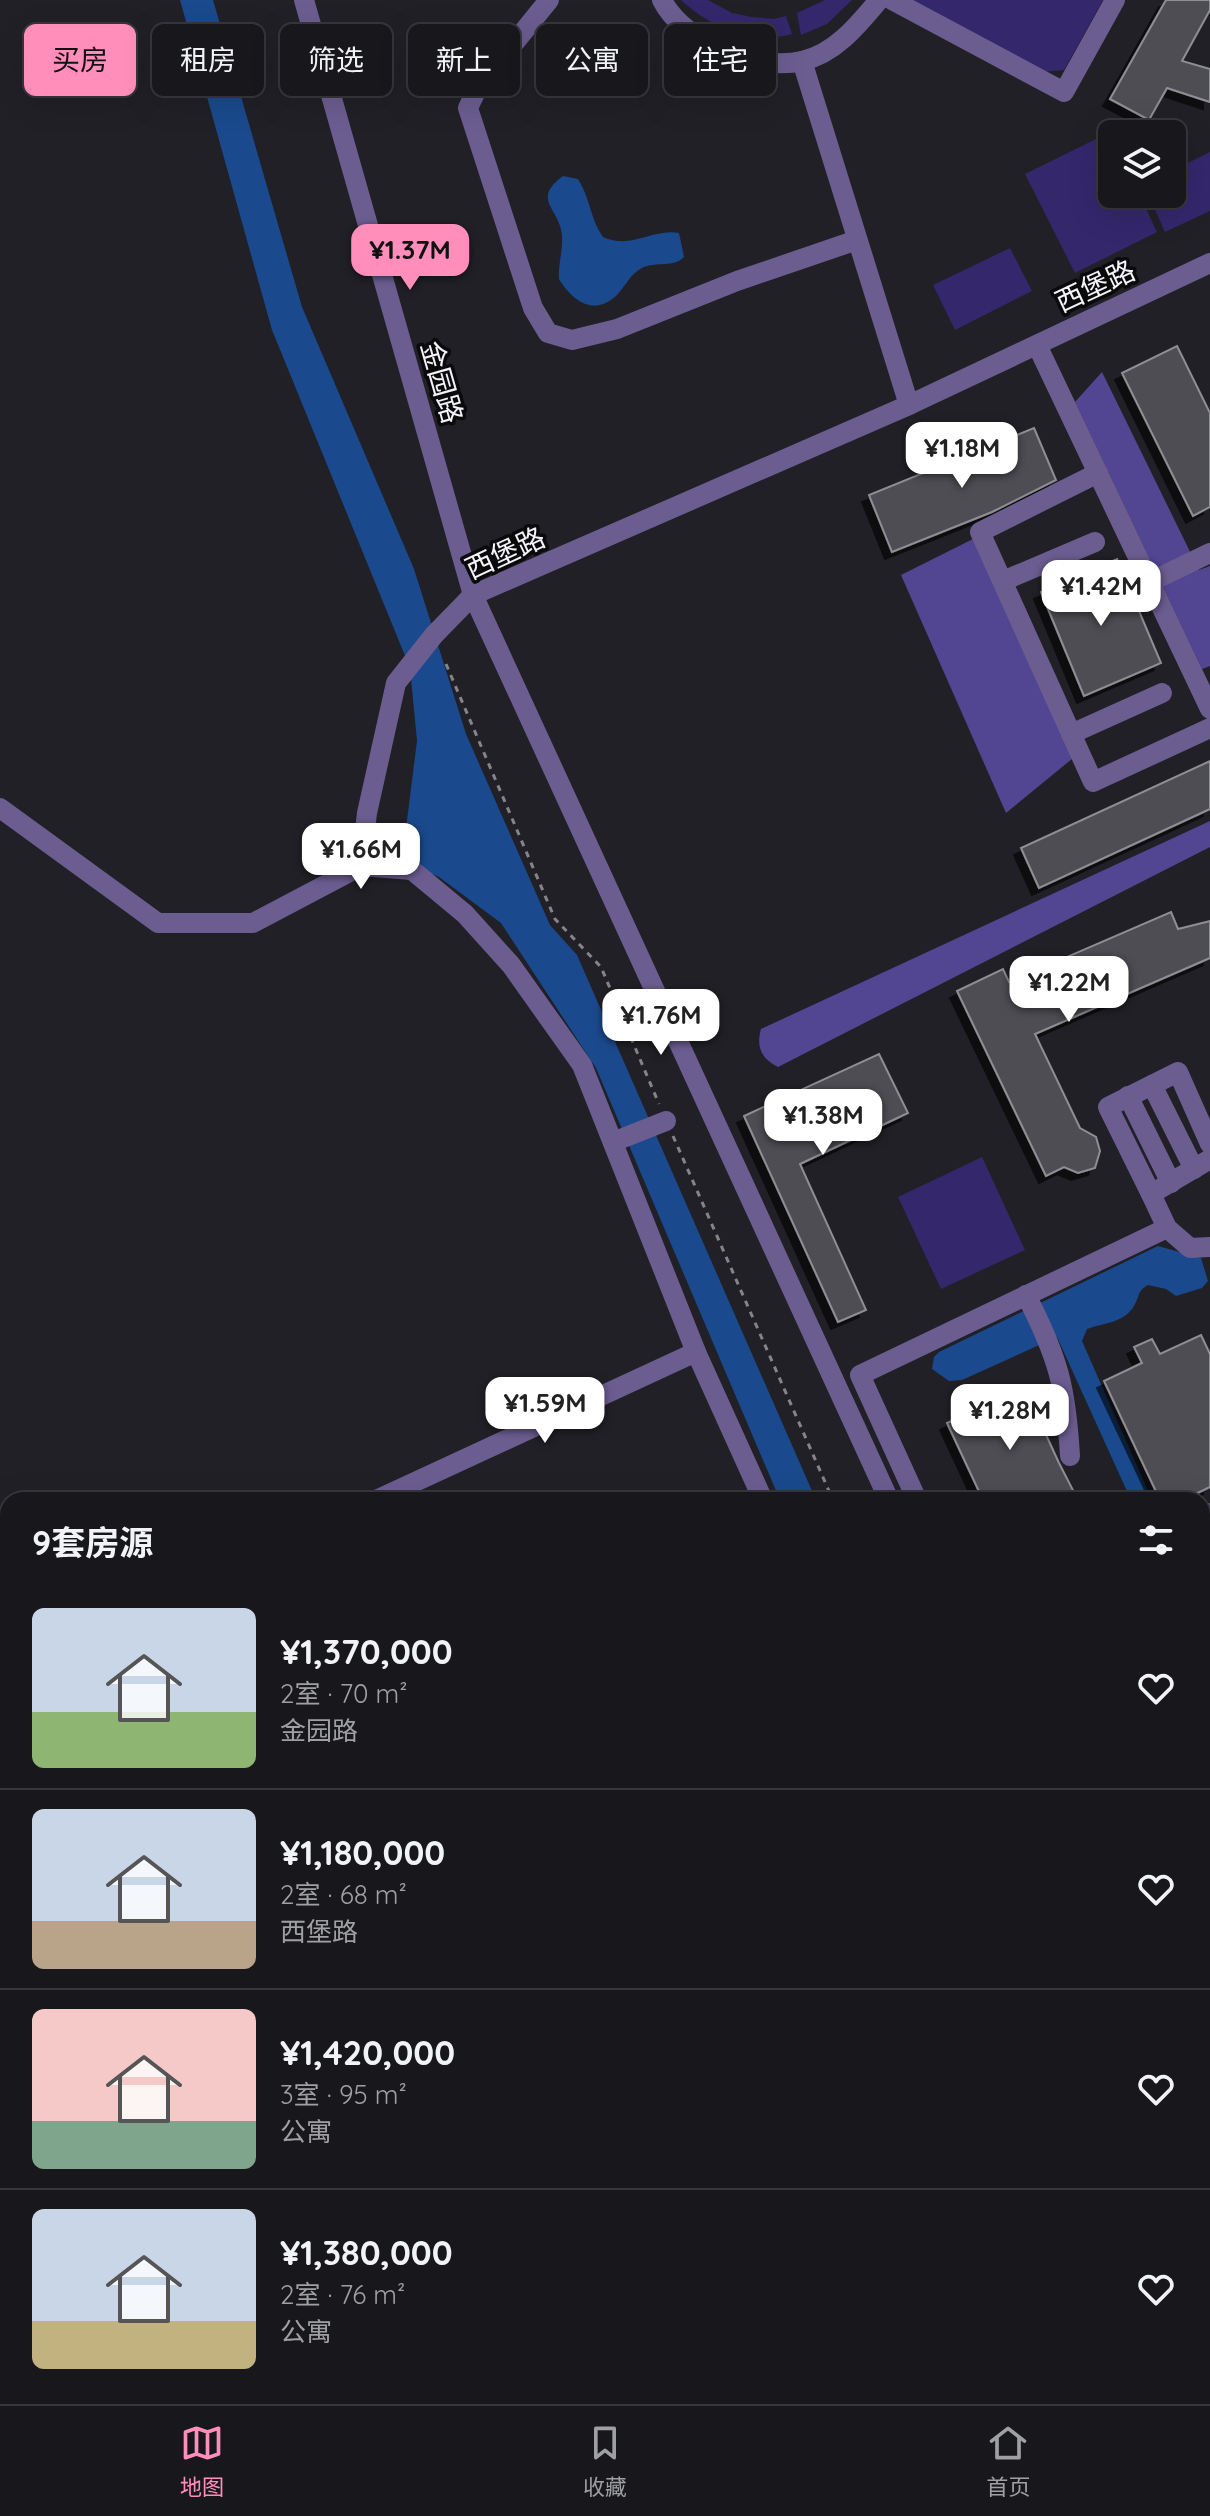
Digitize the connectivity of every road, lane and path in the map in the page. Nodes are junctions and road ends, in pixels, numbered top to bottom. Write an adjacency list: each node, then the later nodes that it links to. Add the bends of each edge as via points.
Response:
1 (304, 0): 17 (street, 金园路)
2 (549, 0): 8 (street, via 477,89 468,108 533,308 548,333 572,340 617,329)
3 (662, 0): 7 (street, via 688,33 715,47 757,61)
4 (879, 0): 7 (street, via 828,50)
5 (892, 0): 6 (street, via 1064,92)
6 (1115, 0)
7 (802, 61): 8 (street)
8 (857, 240): 11 (street)
9 (1210, 263): 10 (street, 西堡路)
10 (1037, 345): 11 (street, 西堡路); 12 (street)
11 (909, 405): 17 (street, 西堡路)
12 (1098, 473): 15 (street, via 980,532); 16 (street)
13 (1095, 542): 15 (street)
14 (1210, 553): 16 (street)
15 (1003, 581): 22 (street)
16 (1150, 582): 20 (street)
17 (473, 595): 24 (street, 西堡路, via 399,679 367,813); 41 (street, 金园路)
18 (446, 664): 27 (path, via 555,919 601,967)
19 (1162, 693): 22 (street)
20 (1207, 695)
21 (1210, 728): 22 (street, via 1093,782)
22 (1071, 734)
23 (0, 808): 24 (street, via 158,923 253,923)
24 (361, 866): 28 (street, via 412,870 465,914 511,965 582,1065)
25 (1152, 1085): 26 (street); 29 (street, via 1178,1072); 30 (street)
26 (1128, 1096): 31 (street); 32 (street, via 1108,1107)
27 (666, 1121): 28 (street); 40 (path)
28 (613, 1142): 36 (street)
29 (1210, 1144)
30 (1202, 1164): 31 (street)
31 (1171, 1183): 32 (street)
32 (1151, 1194): 33 (street)
33 (1167, 1228): 34 (street, via 1190,1248); 35 (street)
34 (1210, 1247)
35 (1028, 1299): 37 (street, via 1051,1343 1066,1403); 42 (street, via 860,1375)
36 (696, 1352): 38 (street); 39 (street)
37 (1070, 1456)
38 (393, 1492)
39 (759, 1492)
40 (829, 1492)
41 (885, 1492)
42 (913, 1492)

